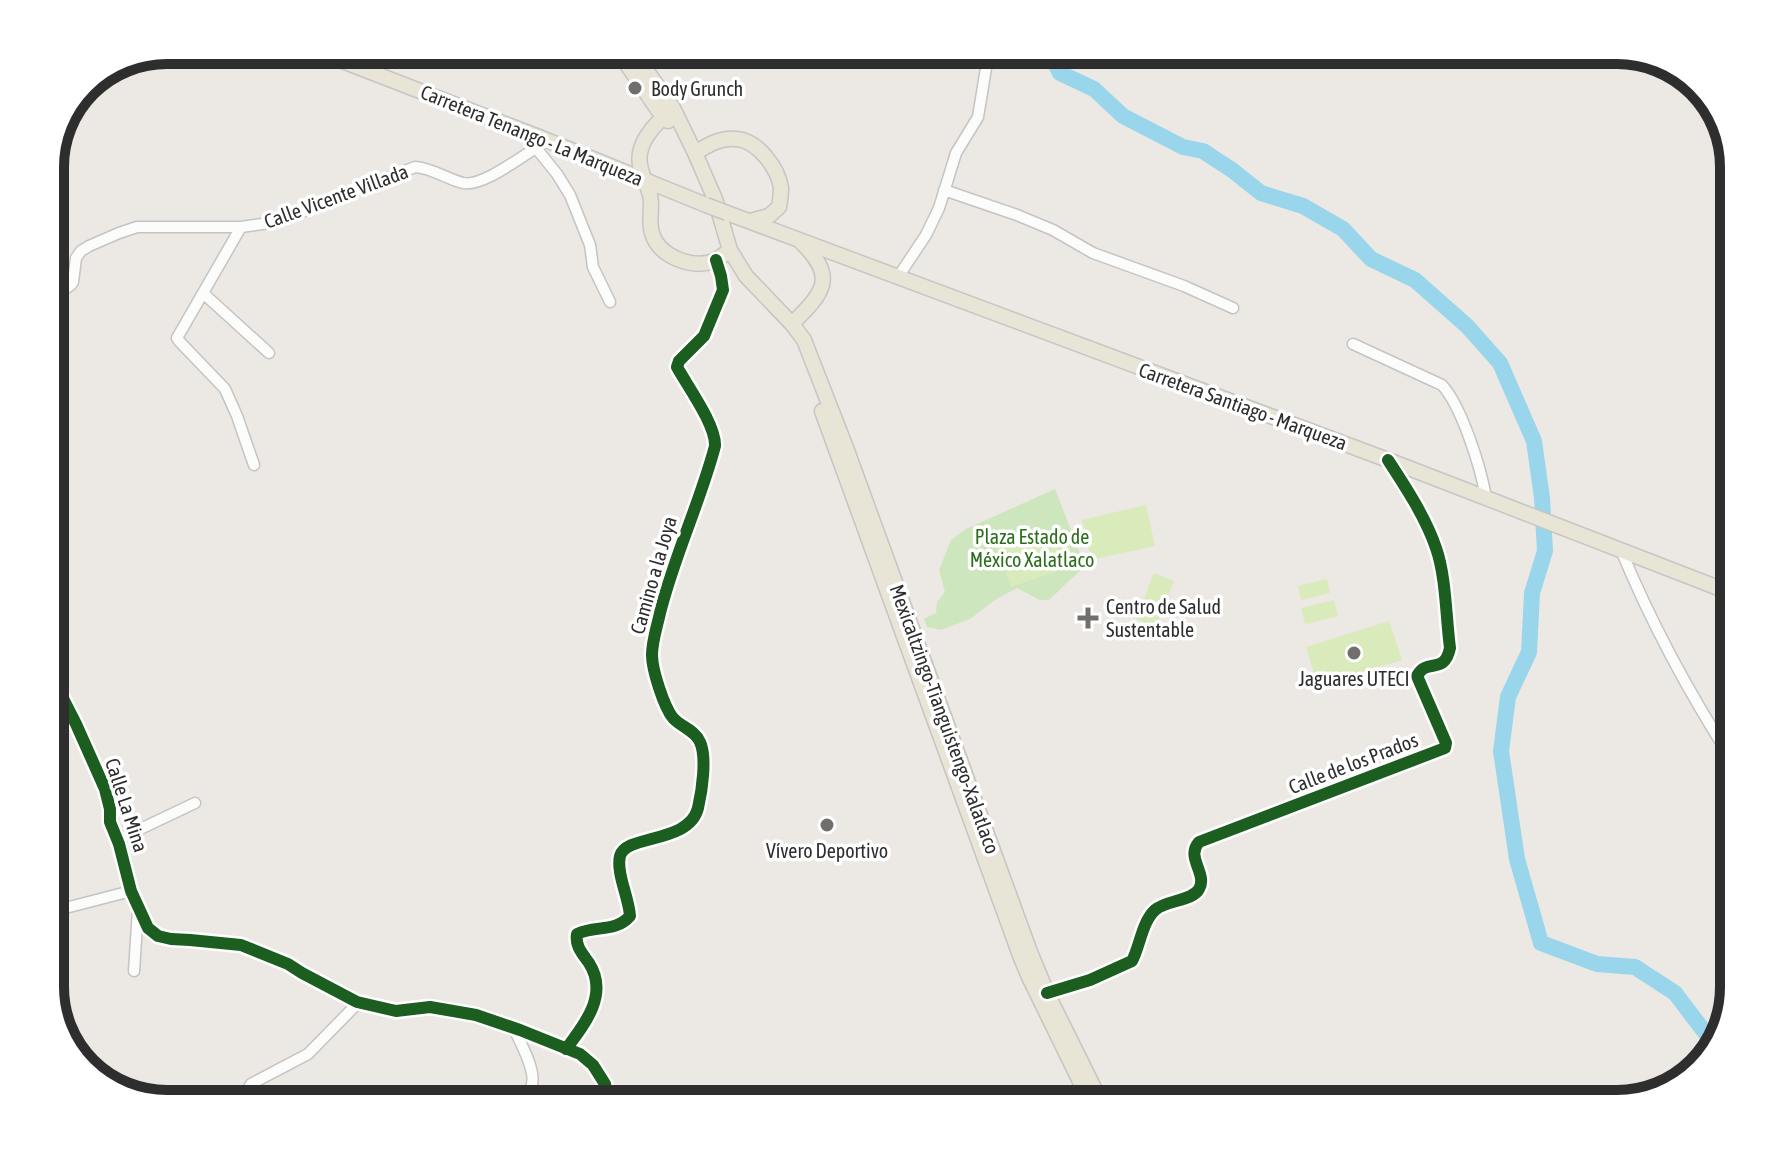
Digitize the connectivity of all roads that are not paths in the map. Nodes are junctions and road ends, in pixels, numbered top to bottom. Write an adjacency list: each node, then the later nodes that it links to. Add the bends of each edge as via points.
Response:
1 (348, 64): 5 (main road, Carretera Tenango - La Marqueza)
2 (634, 64): 4 (main road, Mexicaltzingo-Tianguistengo-Xalatlaco)
3 (987, 64): 8 (street, via 978,117 956,153)
4 (668, 112): 6 (main road, Mexicaltzingo-Tianguistengo-Xalatlaco); 7 (main road, via 643,144)
5 (537, 142): 7 (main road, Carretera Tenango - La Marqueza); 12 (street, Calle Vicente Villada, via 475,182 466,184 415,167 276,222); 19 (street, via 570,195)
6 (695, 153): 11 (main road, via 722,139 739,139 768,160 781,188 779,207); 14 (main road, Mexicaltzingo-Tianguistengo-Xalatlaco)
7 (643, 178): 9 (main road, Carretera Tenango - La Marqueza); 10 (main road)
8 (944, 190): 16 (street, via 926,235); 20 (street, via 1017,215 1093,253)
9 (677, 194): 10 (main road); 11 (main road, Carretera Tenango - La Marqueza, bridge)
10 (651, 207): 15 (main road, via 652,234 670,255 699,264)
11 (750, 221): 13 (main road, Carretera Santiago - Marqueza)
12 (241, 227): 17 (street, Calle Vicente Villada, via 137,227 119,233 81,251 73,282); 18 (street)
13 (797, 239): 16 (main road, Carretera Santiago - Marqueza); 21 (main road, via 820,265 823,282)
14 (730, 250): 15 (main road); 21 (main road, Mexicaltzingo-Tianguistengo-Xalatlaco, via 746,276)
15 (716, 260): 40 (street, Camino a la Joya, via 723,290 704,336 677,367 712,428 715,446 669,576 652,657 670,715 699,740 699,802 690,823 621,853 630,916 614,927 577,934 577,944 595,974 596,993 584,1026)
16 (898, 277): 24 (main road, Carretera Santiago - Marqueza)
17 (64, 290)
18 (203, 293): 23 (street); 25 (street, via 178,340 225,389)
19 (610, 302)
20 (1233, 308)
21 (794, 327): 37 (main road, Mexicaltzingo-Tianguistengo-Xalatlaco, via 804,340 845,445); 44 (main road, Mexicaltzingo-Tianguistengo-Xalatlaco, via 1021,958)
22 (1353, 344): 26 (street, via 1442,385 1454,401)
23 (269, 353)
24 (1388, 460): 26 (main road, Carretera Santiago - Marqueza); 37 (street, Calle de los Prados, via 1427,529 1440,565 1450,648 1446,661 1423,668 1417,676 1445,748 1199,842 1194,855 1200,888 1153,912 1132,961)
25 (254, 465)
26 (1486, 498): 27 (main road, Carretera Santiago - Marqueza)
27 (1621, 550): 28 (main road, Carretera Santiago - Marqueza); 30 (street, via 1648,613)
28 (1720, 589)
29 (64, 700): 32 (street, Calle La Mina, via 105,789)
30 (1720, 741)
31 (195, 803): 32 (street)
32 (117, 840): 33 (street, Calle La Mina)
33 (131, 891): 34 (street, Calle La Mina); 35 (street)
34 (139, 907): 36 (street); 38 (street, Calle La Mina, via 158,936 241,945)
35 (64, 908)
36 (134, 971)
37 (1047, 993): 45 (main road, Mexicaltzingo-Tianguistengo-Xalatlaco)
38 (357, 1002): 39 (street, via 396,1011 430,1007); 41 (street, via 308,1054)
39 (514, 1028): 40 (street); 42 (street, via 534,1076)
40 (566, 1049): 43 (street, via 593,1065)
41 (247, 1090)
42 (531, 1090)
43 (606, 1090)
44 (1084, 1090)
45 (1095, 1090)

